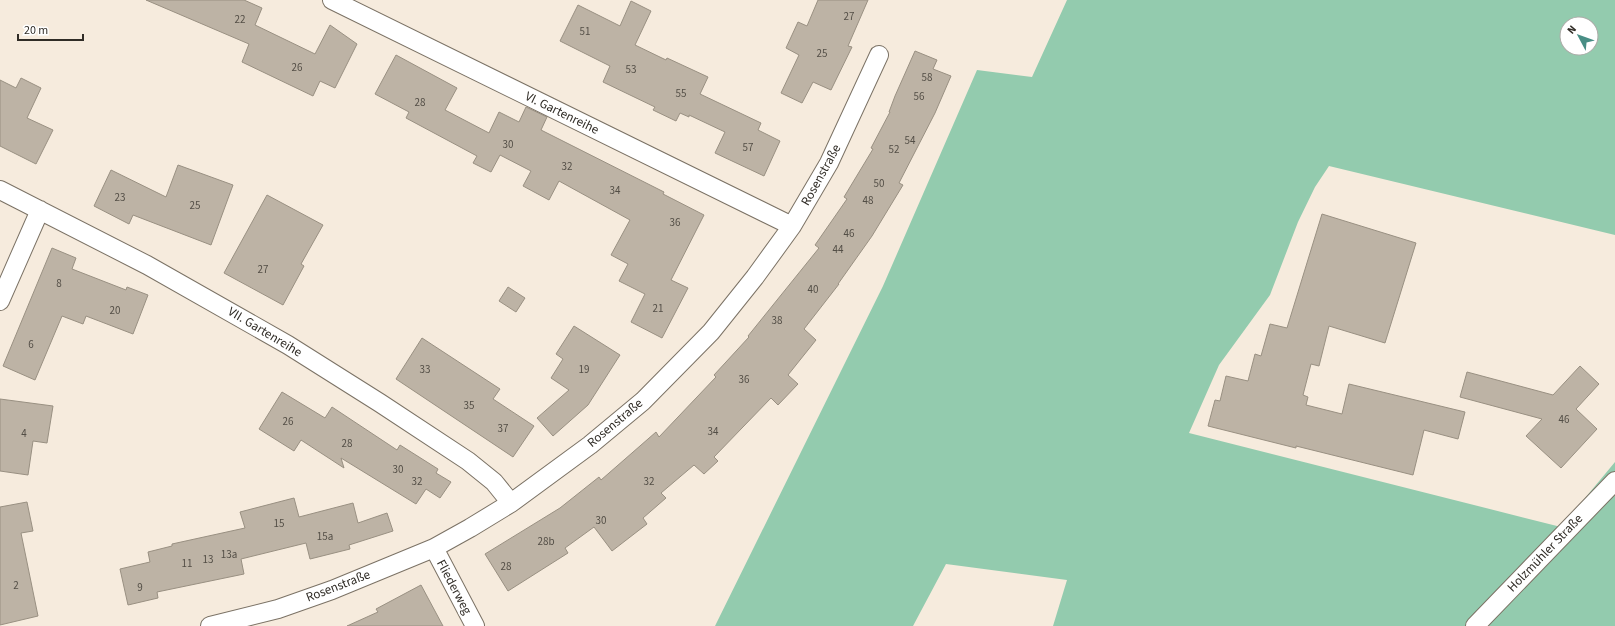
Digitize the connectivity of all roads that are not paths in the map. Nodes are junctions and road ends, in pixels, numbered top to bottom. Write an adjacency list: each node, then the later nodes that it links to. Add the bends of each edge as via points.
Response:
1 (332, 0): 5 (street, VI. Gartenreihe)
2 (880, 55): 5 (street, Rosenstraße, via 830,163)
3 (0, 190): 4 (street, VII. Gartenreihe)
4 (40, 210): 6 (street); 8 (street, VII. Gartenreihe, via 146,265 288,345 468,461 494,482)
5 (792, 226): 8 (street, Rosenstraße, via 710,332 643,401 590,445)
6 (0, 301)
7 (1615, 481): 12 (street, Holzmühler Straße)
8 (512, 503): 9 (street, Rosenstraße)
9 (434, 548): 10 (street, Rosenstraße, via 278,609); 11 (street, Fliederweg)
10 (210, 626)
11 (475, 626)
12 (1475, 626)

